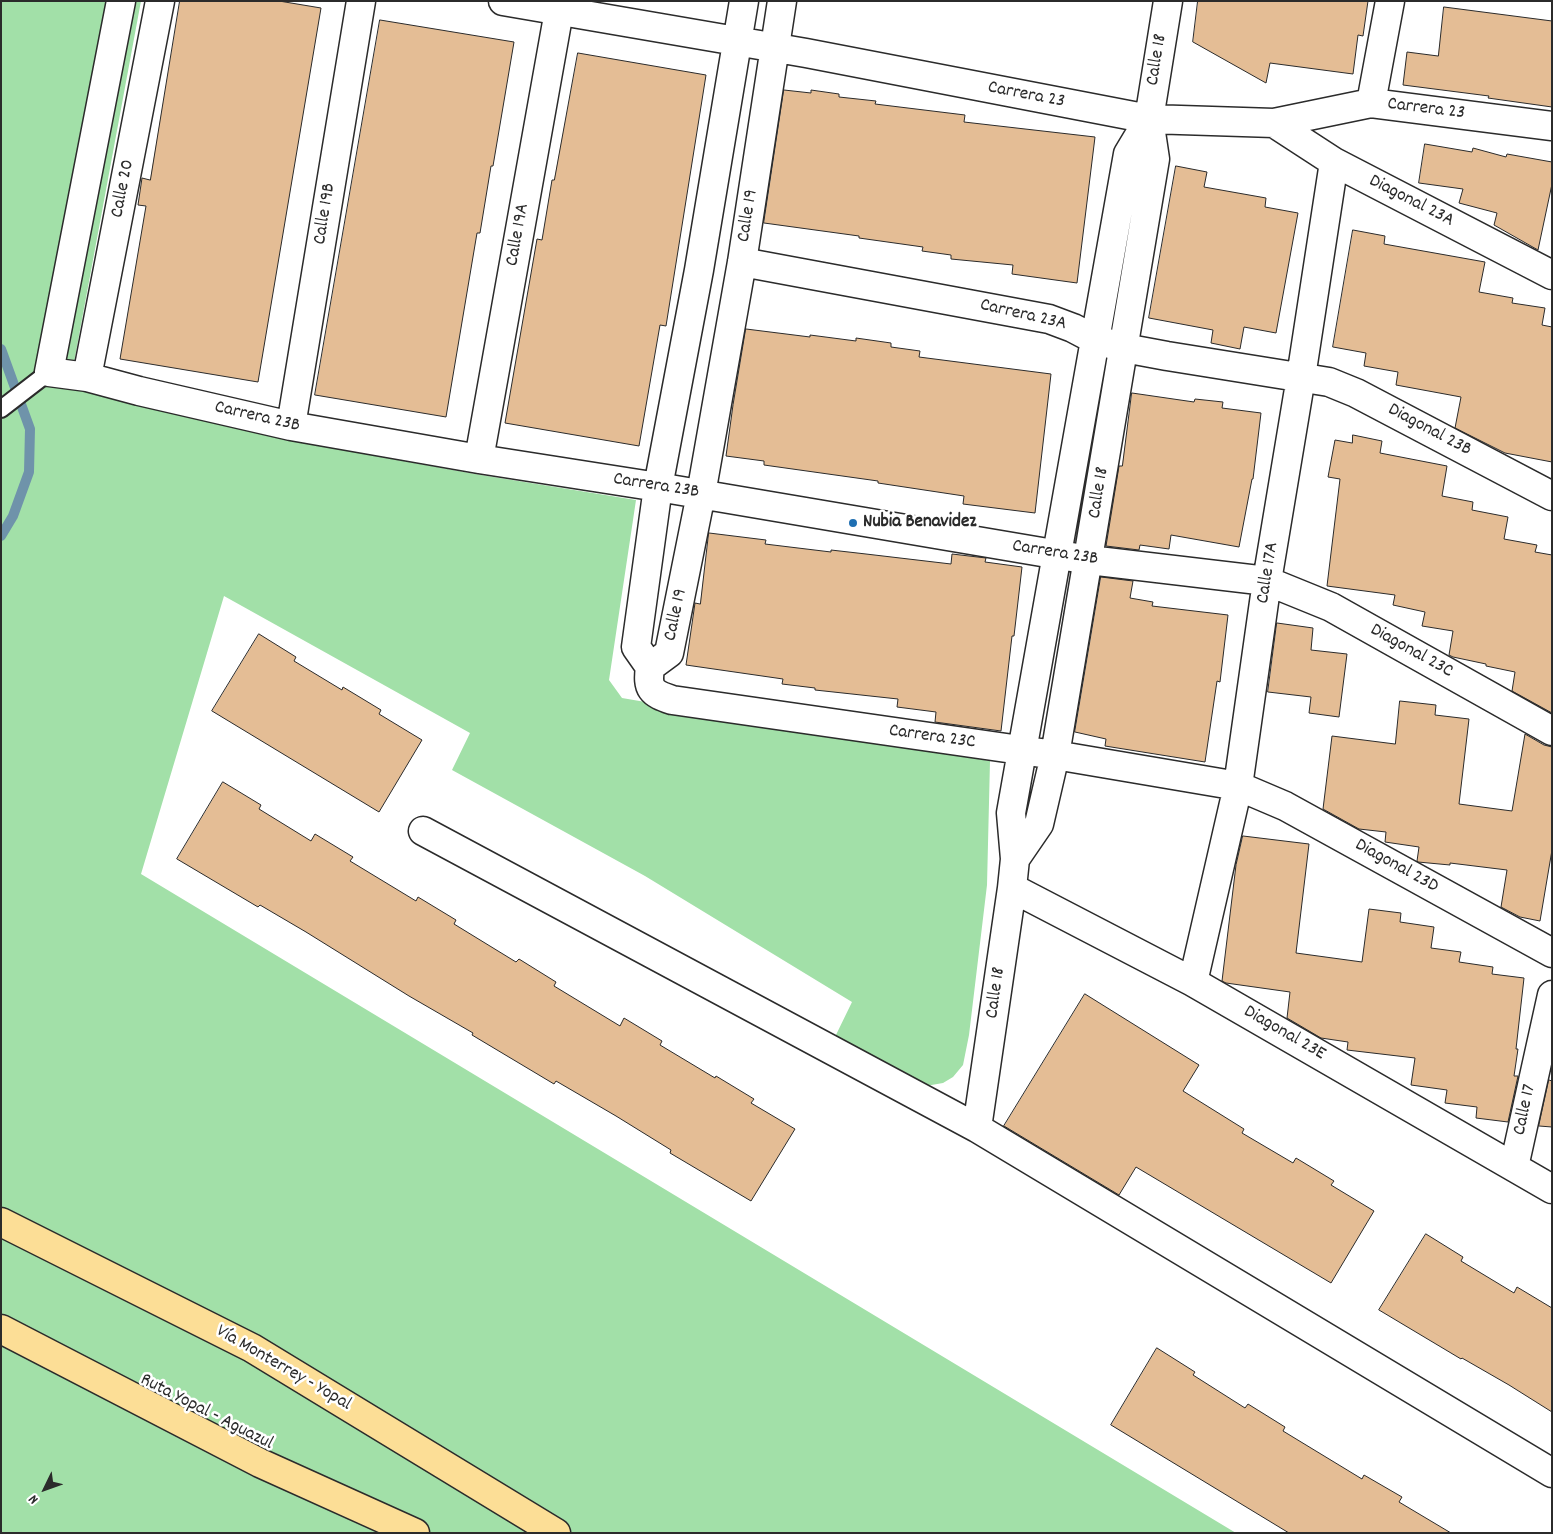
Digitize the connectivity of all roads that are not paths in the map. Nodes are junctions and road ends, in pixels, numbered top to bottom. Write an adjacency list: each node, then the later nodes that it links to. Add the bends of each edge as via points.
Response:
1 (121, 1): 21 (street)
2 (160, 1): 22 (street, Calle 20)
3 (360, 1): 25 (street, Calle 19B)
4 (503, 1): 9 (street, Carrera 23)
5 (744, 1): 10 (street, Calle 19)
6 (782, 1): 11 (street, Calle 19)
7 (1168, 1): 13 (street, Calle 18)
8 (1390, 1): 12 (street)
9 (559, 11): 10 (street, Carrera 23); 26 (street, Calle 19A)
10 (738, 41): 11 (street, Carrera 23); 27 (street, Calle 19)
11 (774, 49): 13 (street, Carrera 23); 17 (street, Calle 19)
12 (1371, 103): 14 (street, Carrera 23); 15 (street, Carrera 23)
13 (1149, 119): 14 (street, Carrera 23); 19 (street, Calle 18, via 1128,154); 20 (street, Calle 18, via 1155,159)
14 (1274, 123): 16 (street, Diagonal 23A)
15 (1552, 126)
16 (1334, 162): 18 (street, Diagonal 23A); 23 (street, Calle 17A)
17 (742, 262): 19 (street, Carrera 23A, via 1049,319); 28 (street, Calle 19)
18 (1552, 275)
19 (1094, 339): 20 (street, Carrera 23A); 30 (street, Calle 18)
20 (1124, 348): 23 (street, Carrera 23A); 31 (street, Calle 18)
21 (49, 372): 22 (street, Carrera 23B); 24 (lane)
22 (87, 377): 25 (street, Carrera 23B)
23 (1301, 377): 29 (street, Diagonal 23B, via 1329,382 1356,393); 32 (street, Calle 17A)
24 (1, 409)
25 (290, 426): 26 (street, Carrera 23B)
26 (479, 459): 27 (street, Carrera 23B)
27 (658, 487): 28 (street, Carrera 23B); 33 (street, Calle 19, via 636,647)
28 (702, 494): 30 (street, Carrera 23B); 33 (street, Calle 19, via 669,653)
29 (1552, 496)
30 (1056, 554): 31 (street, Carrera 23B); 35 (street, Calle 18)
31 (1089, 560): 32 (street, Carrera 23B); 36 (street, Calle 18)
32 (1267, 582): 34 (street, Diagonal 23C, via 1331,607); 37 (street, Calle 17A)
33 (650, 668): 35 (street, Carrera 23C, via 648,682 651,690 672,700)
34 (1552, 731)
35 (1022, 751): 36 (street, Carrera 23C); 39 (street, Calle 18, via 1011,814)
36 (1055, 755): 37 (street, Carrera 23C); 39 (street, Calle 18, via 1039,824)
37 (1238, 786): 41 (street, Diagonal 23D, via 1285,806); 42 (street, Calle 17A)
38 (423, 832): 44 (street)
39 (1015, 859): 40 (street, Calle 18)
40 (1012, 888): 42 (street, Diagonal 23E); 44 (street, Calle 18)
41 (1552, 954)
42 (1193, 982): 45 (street, Diagonal 23E)
43 (1552, 995): 45 (street, Calle 17)
44 (977, 1128): 50 (street)
45 (1514, 1167): 46 (street, Diagonal 23E)
46 (1552, 1189)
47 (1, 1222): 53 (highway, Vía Monterrey - Yopal, via 252,1348)
48 (1, 1328): 49 (lane, Ruta Yopal - Aguazul)
49 (260, 1463): 51 (lane, Ruta Yopal - Aguazul); 52 (highway)
50 (1552, 1473)
51 (392, 1533)
52 (415, 1533)
53 (556, 1533)

